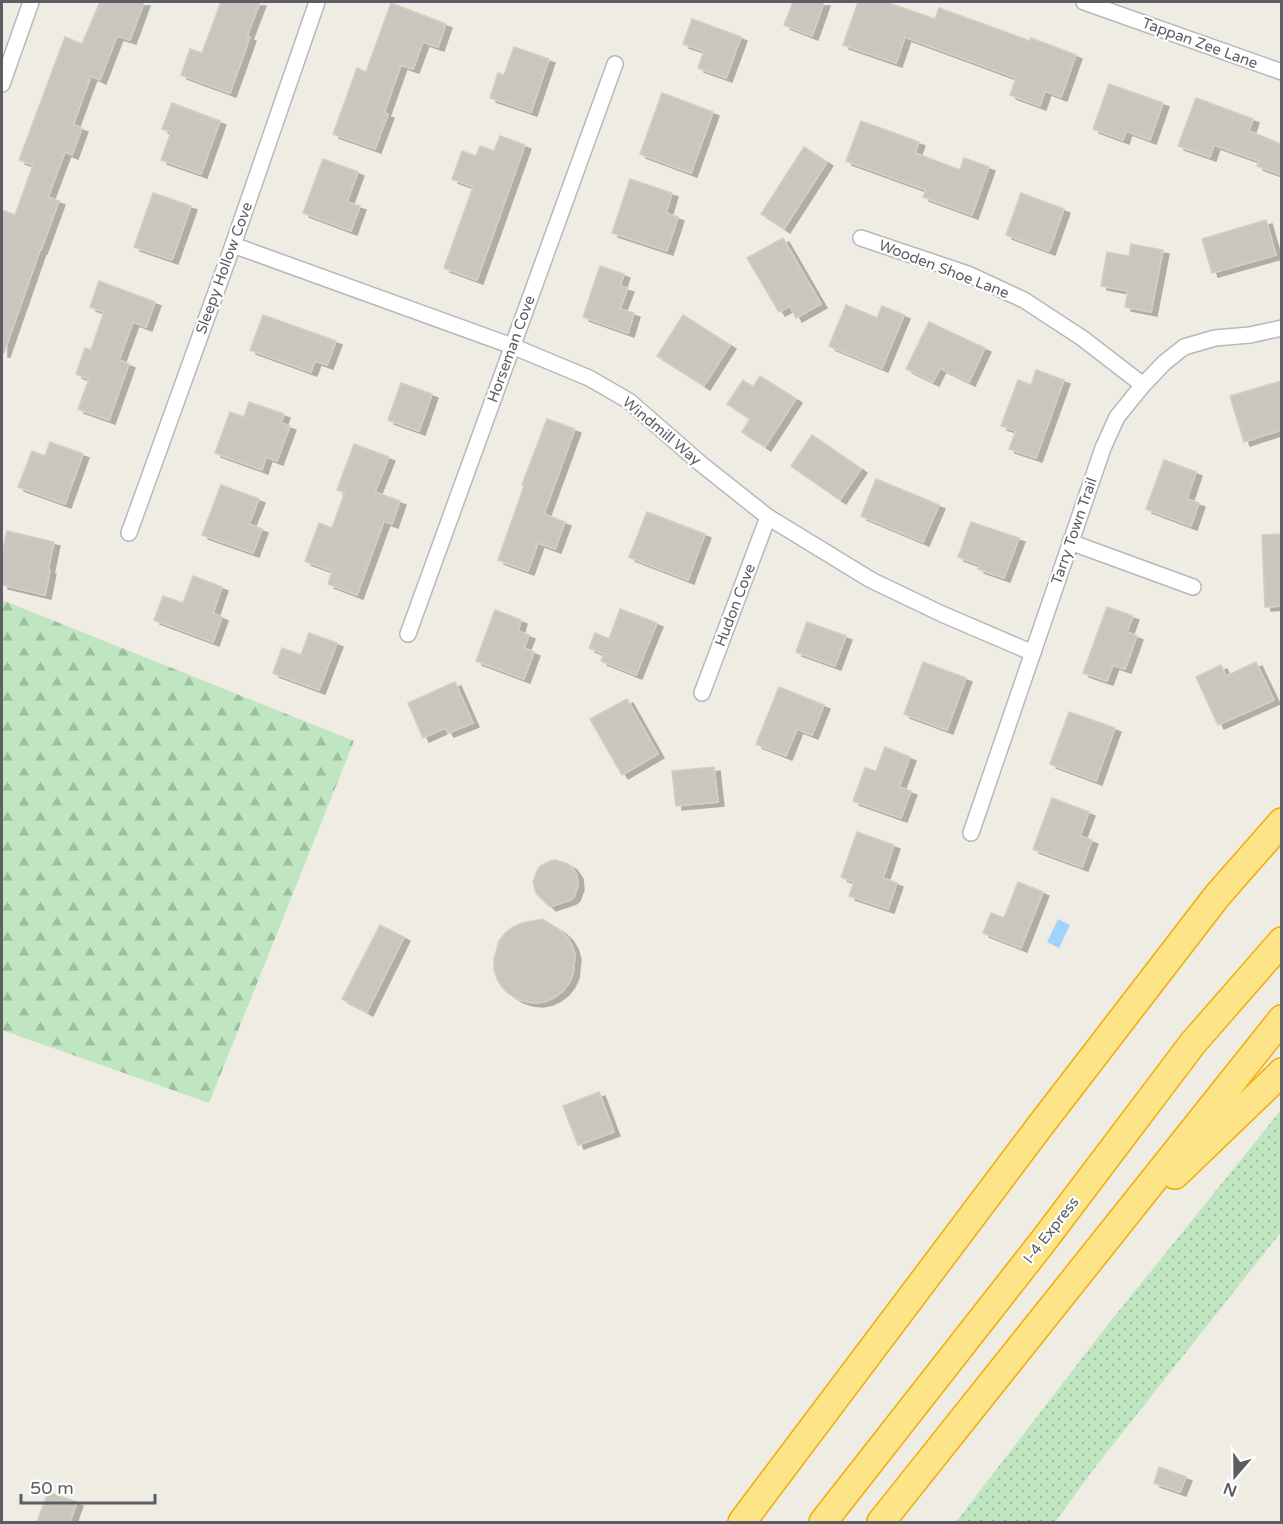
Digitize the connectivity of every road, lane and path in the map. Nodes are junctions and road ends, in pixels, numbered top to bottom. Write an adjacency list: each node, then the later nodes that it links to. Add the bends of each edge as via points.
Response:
1 (31, 2): 6 (street)
2 (317, 2): 8 (street, Sleepy Hollow Cove)
3 (1084, 2): 5 (street, Tappan Zee Lane)
4 (615, 64): 10 (street, Horseman Cove)
5 (1281, 72)
6 (2, 84)
7 (861, 238): 11 (street, Wooden Shoe Lane, via 968,274 1024,300)
8 (233, 245): 10 (street, Windmill Way); 13 (street, Sleepy Hollow Cove)
9 (1281, 328): 11 (street, Tarry Town Trail, via 1184,347)
10 (512, 346): 12 (street, Windmill Way, via 589,378 629,401); 16 (street, Horseman Cove)
11 (1143, 385): 14 (street, Tarry Town Trail, via 1117,417 1102,448)
12 (768, 517): 17 (street, Windmill Way, via 871,580); 18 (street, Hudon Cove)
13 (129, 534)
14 (1070, 542): 15 (street); 17 (street, Tarry Town Trail)
15 (1193, 587)
16 (408, 634)
17 (1034, 653): 20 (street, Tarry Town Trail)
18 (702, 693)
19 (1281, 822): 25 (highway, via 1217,896 1061,1098)
20 (971, 833)
21 (1281, 941): 26 (highway, I-4 Express, via 1193,1043)
22 (1281, 1019): 24 (highway)
23 (1281, 1072): 24 (highway, via 1167,1183 1043,1341)
24 (996, 1377): 27 (highway)
25 (742, 1522)
26 (823, 1522)
27 (881, 1522)

